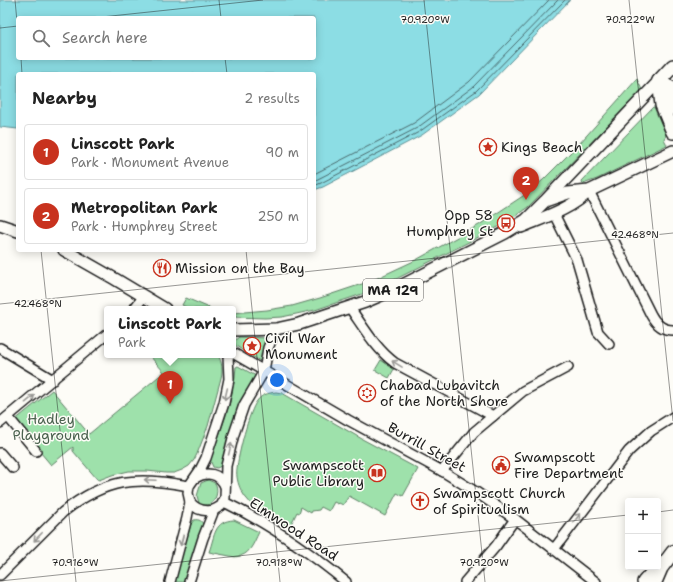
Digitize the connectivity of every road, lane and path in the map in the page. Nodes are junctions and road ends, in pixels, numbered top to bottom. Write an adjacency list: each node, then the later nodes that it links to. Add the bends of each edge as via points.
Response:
1 (673, 66): 2 (highway)
2 (659, 81): 3 (main road); 4 (highway); 5 (highway, via 662,105); 8 (main road)
3 (673, 88)
4 (673, 108)
5 (673, 132)
6 (673, 151): 7 (main road, MA 129)
7 (589, 191): 8 (main road, MA 129, via 568,193); 9 (main road, MA 129, via 581,199); 19 (street, via 651,316 661,327)
8 (546, 201): 12 (main road, MA 129, via 526,220)
9 (554, 214): 12 (main road, MA 129); 22 (street, via 577,260 598,332)
10 (0, 225): 11 (main road)
11 (16, 230)
12 (504, 234): 17 (main road, MA 129, via 395,289)
13 (67, 252): 14 (main road)
14 (144, 296): 15 (street); 16 (main road)
15 (136, 306)
16 (161, 306)
17 (350, 308): 18 (main road, MA 129); 29 (street, one-way to 17, via 395,363 378,348)
18 (276, 329): 20 (main road, MA 129); 27 (street, via 268,348)
19 (673, 330)
20 (236, 332)
21 (104, 337): 28 (street)
22 (609, 344)
23 (0, 348): 28 (street)
24 (236, 355): 27 (street, Burrill Street)
25 (228, 358): 37 (street, one-way to 37, via 229,379 224,403 206,458)
26 (568, 367): 29 (street, via 523,391)
27 (264, 371): 36 (street, Burrill Street); 39 (street, one-way to 27, via 226,466 238,420)
28 (53, 380): 30 (street, one-way to 28)
29 (493, 416): 36 (street, via 474,432)
30 (8, 417): 32 (street); 33 (street)
31 (673, 417): 44 (street, one-way to 31, via 629,451 651,431)
32 (0, 423)
33 (36, 451)
34 (0, 453): 35 (street)
35 (13, 468)
36 (442, 471): 43 (street, Burrill Street)
37 (194, 478): 38 (street); 39 (street, via 212,474 222,480)
38 (189, 486): 40 (street); 49 (street, one-way to 49, via 144,480 121,483 94,491 63,512)
39 (226, 488): 41 (street)
40 (190, 502): 42 (street, via 202,511); 50 (street, one-way to 50)
41 (224, 502): 42 (street); 52 (street, Elmwood Road, via 291,540)
42 (214, 510): 51 (street)
43 (515, 519): 44 (street, Burrill Street); 53 (street)
44 (554, 549): 54 (street, Burrill Street)
45 (673, 552): 46 (highway)
46 (661, 568)
47 (658, 570): 55 (highway)
48 (660, 570): 56 (highway)
49 (0, 575)
50 (170, 582)
51 (189, 582)
52 (346, 582)
53 (465, 582)
54 (596, 582)
55 (644, 582)
56 (655, 582)

